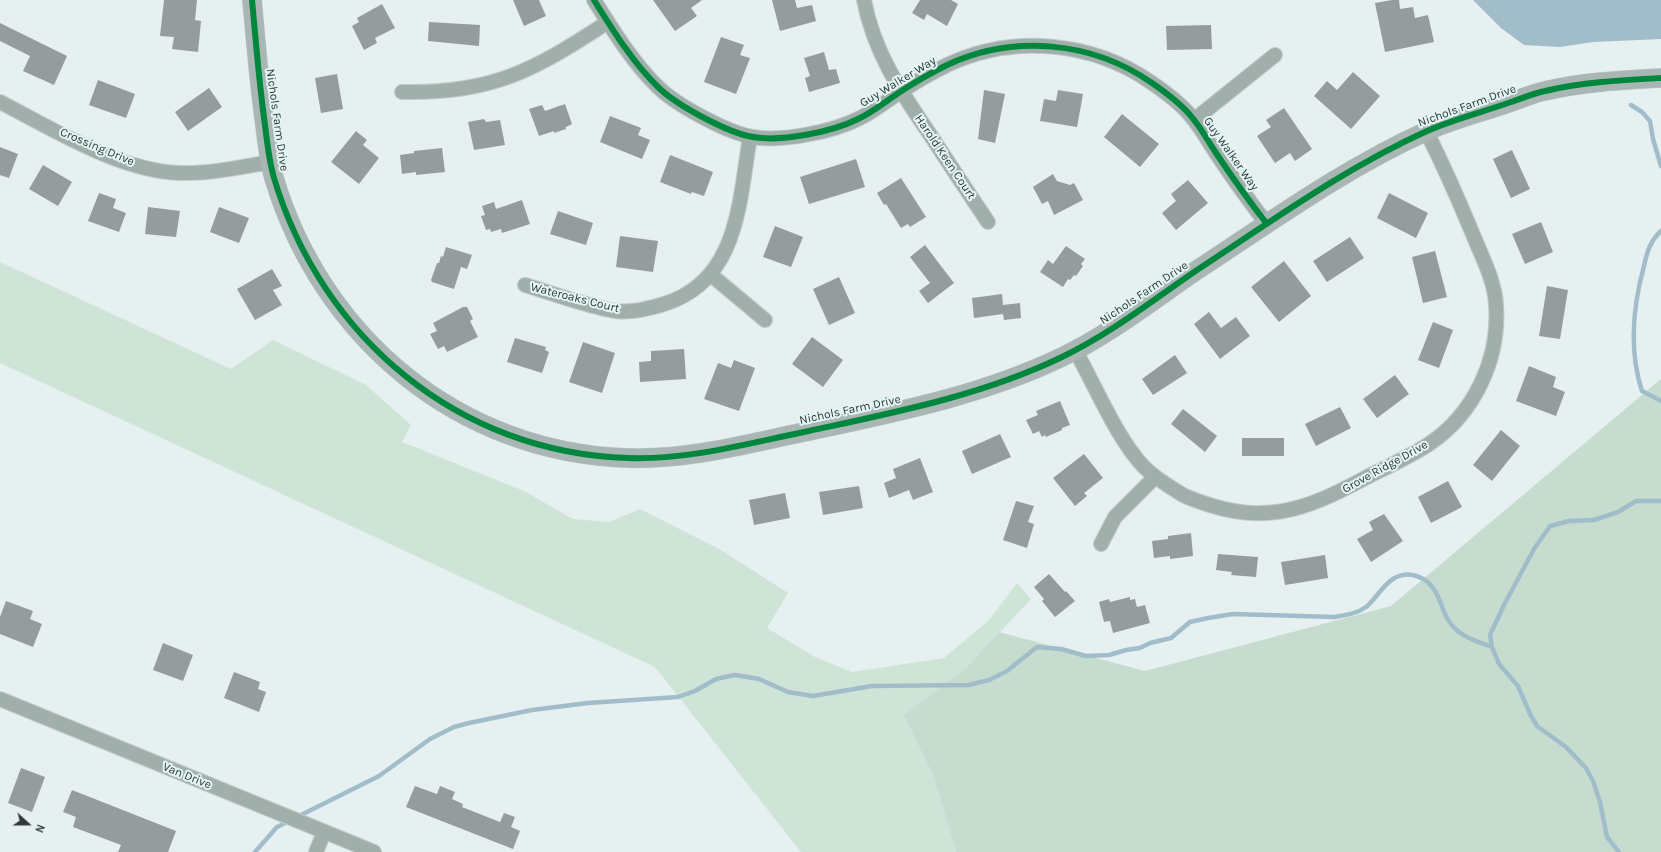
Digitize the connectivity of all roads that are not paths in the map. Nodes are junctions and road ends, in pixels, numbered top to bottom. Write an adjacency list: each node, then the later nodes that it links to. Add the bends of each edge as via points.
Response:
1 (252, 0): 13 (street, Nichols Farm Drive, via 262,106)
2 (594, 0): 4 (street, Guy Walker Way)
3 (864, 0): 8 (street, Harold Keen Court, via 879,52)
4 (608, 22): 7 (street, via 545,62 503,80 456,91); 12 (street, Guy Walker Way, via 659,88 696,114)
5 (1275, 55): 10 (street)
6 (1661, 78): 11 (street, Nichols Farm Drive, via 1547,90)
7 (402, 92)
8 (901, 92): 10 (street, Guy Walker Way, via 948,65 981,53 1031,45 1062,47 1090,53 1133,71 1171,98); 12 (street, Guy Walker Way, via 863,116 839,127 814,134); 14 (street, Harold Keen Court)
9 (0, 102): 13 (street, Crossing Drive, via 97,150 154,169 180,173)
10 (1194, 120): 15 (street, Guy Walker Way)
11 (1426, 131): 15 (street, Nichols Farm Drive, via 1378,154); 20 (street, Grove Ridge Drive, via 1442,162 1490,275 1496,305 1495,342 1490,361 1477,392 1462,414 1445,431 1418,451 1335,494 1294,509 1257,514 1230,511 1185,496)
12 (750, 137): 16 (street, Wateroaks Court, via 735,225 724,255)
13 (271, 162): 19 (street, Nichols Farm Drive, via 283,204 311,267 350,322 393,365 421,389 469,419 511,436 572,453 628,458 694,455 932,403 982,389 1032,370)
14 (988, 222)
15 (1266, 224): 19 (street, Nichols Farm Drive, via 1095,339)
16 (710, 274): 17 (street, Wateroaks Court, via 698,287 670,302 632,311 616,311); 18 (street)
17 (525, 285)
18 (765, 320)
19 (1074, 350): 20 (street, Grove Ridge Drive, via 1130,450)
20 (1155, 477): 21 (street, via 1115,517)
21 (1101, 544)
22 (1, 703): 23 (street, Van Drive)
23 (324, 832): 24 (street); 25 (street, Van Drive)
24 (316, 852)
25 (374, 852)

